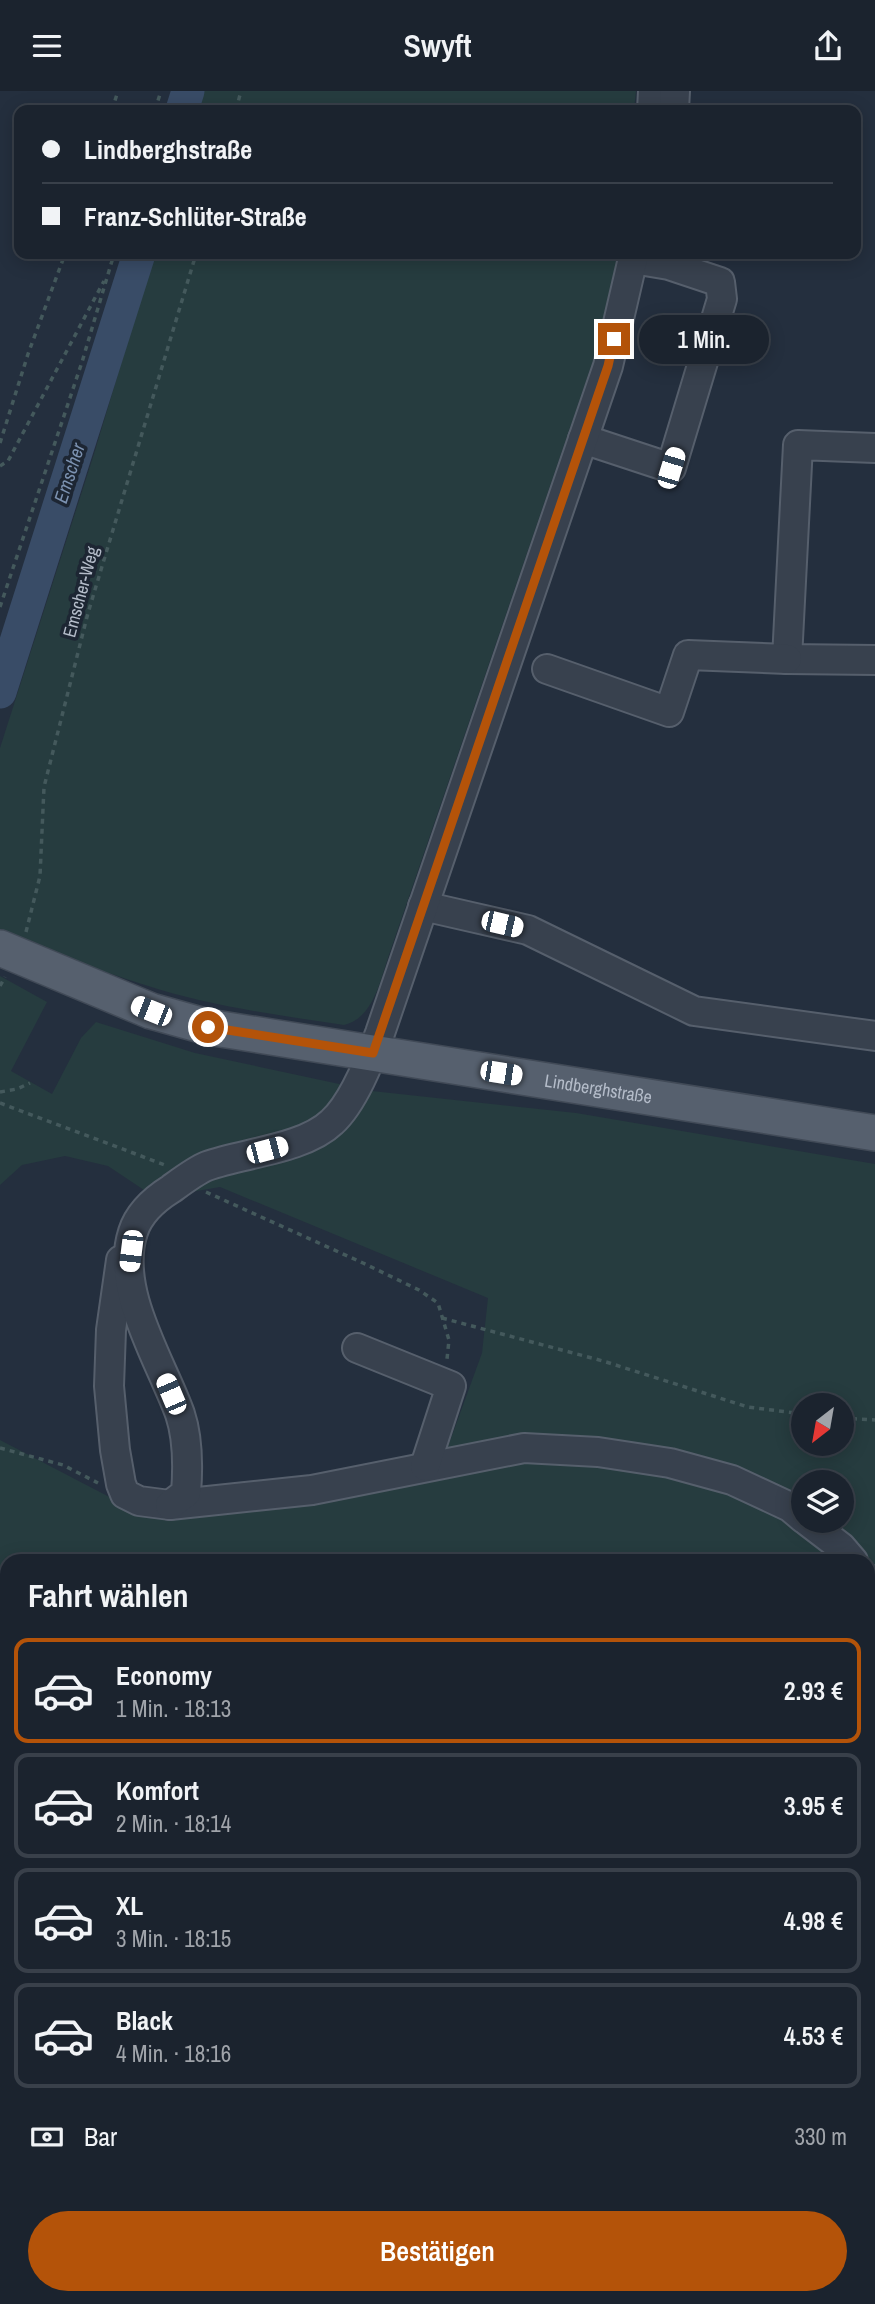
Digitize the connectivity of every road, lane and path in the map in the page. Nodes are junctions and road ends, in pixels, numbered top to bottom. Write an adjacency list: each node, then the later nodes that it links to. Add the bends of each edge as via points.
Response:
1 (63, 259): 8 (path)
2 (113, 259): 6 (path)
3 (194, 259): 16 (path, Emscher-Weg, via 88,613 44,787 36,899)
4 (632, 259): 7 (street, via 608,366)
5 (670, 259): 7 (street, via 720,282 722,299 671,468)
6 (109, 273): 10 (path, via 41,403); 11 (path)
7 (583, 439): 15 (street)
8 (0, 443)
9 (875, 447): 12 (street, via 798,445)
10 (0, 467)
11 (0, 607)
12 (788, 659): 13 (street); 14 (street, via 688,655 669,712)
13 (875, 660)
14 (547, 669)
15 (423, 906): 18 (street, via 528,930 694,1011); 19 (street)
16 (9, 957): 17 (path, Emscher-Weg); 19 (main road, Lindberghstraße, via 151,1011 208,1027)
17 (0, 986)
18 (875, 1036)
19 (373, 1053): 23 (main road, Lindberghstraße); 24 (street, via 332,1123 288,1145 205,1167)
20 (30, 1083): 21 (path)
21 (0, 1092)
22 (0, 1103): 24 (path, via 169,1166)
23 (875, 1133)
24 (186, 1179): 25 (street, via 156,1198); 26 (path, via 212,1196 419,1290 438,1303)
25 (133, 1232): 34 (street, via 119,1266 109,1387); 35 (street, via 128,1270 142,1325 181,1417 188,1467 186,1493)
26 (442, 1318): 28 (path, via 449,1340); 29 (path, via 748,1406)
27 (357, 1347): 28 (street)
28 (444, 1383): 33 (street, via 451,1386)
29 (791, 1411)
30 (854, 1419): 31 (path)
31 (875, 1420)
32 (0, 1448): 34 (path, via 63,1465)
33 (425, 1467): 35 (street, via 312,1490); 36 (street, via 524,1448 598,1452 670,1463 732,1480)
34 (125, 1494): 35 (street)
35 (170, 1506)
36 (791, 1508)
37 (823, 1533): 38 (street)
38 (847, 1554)

